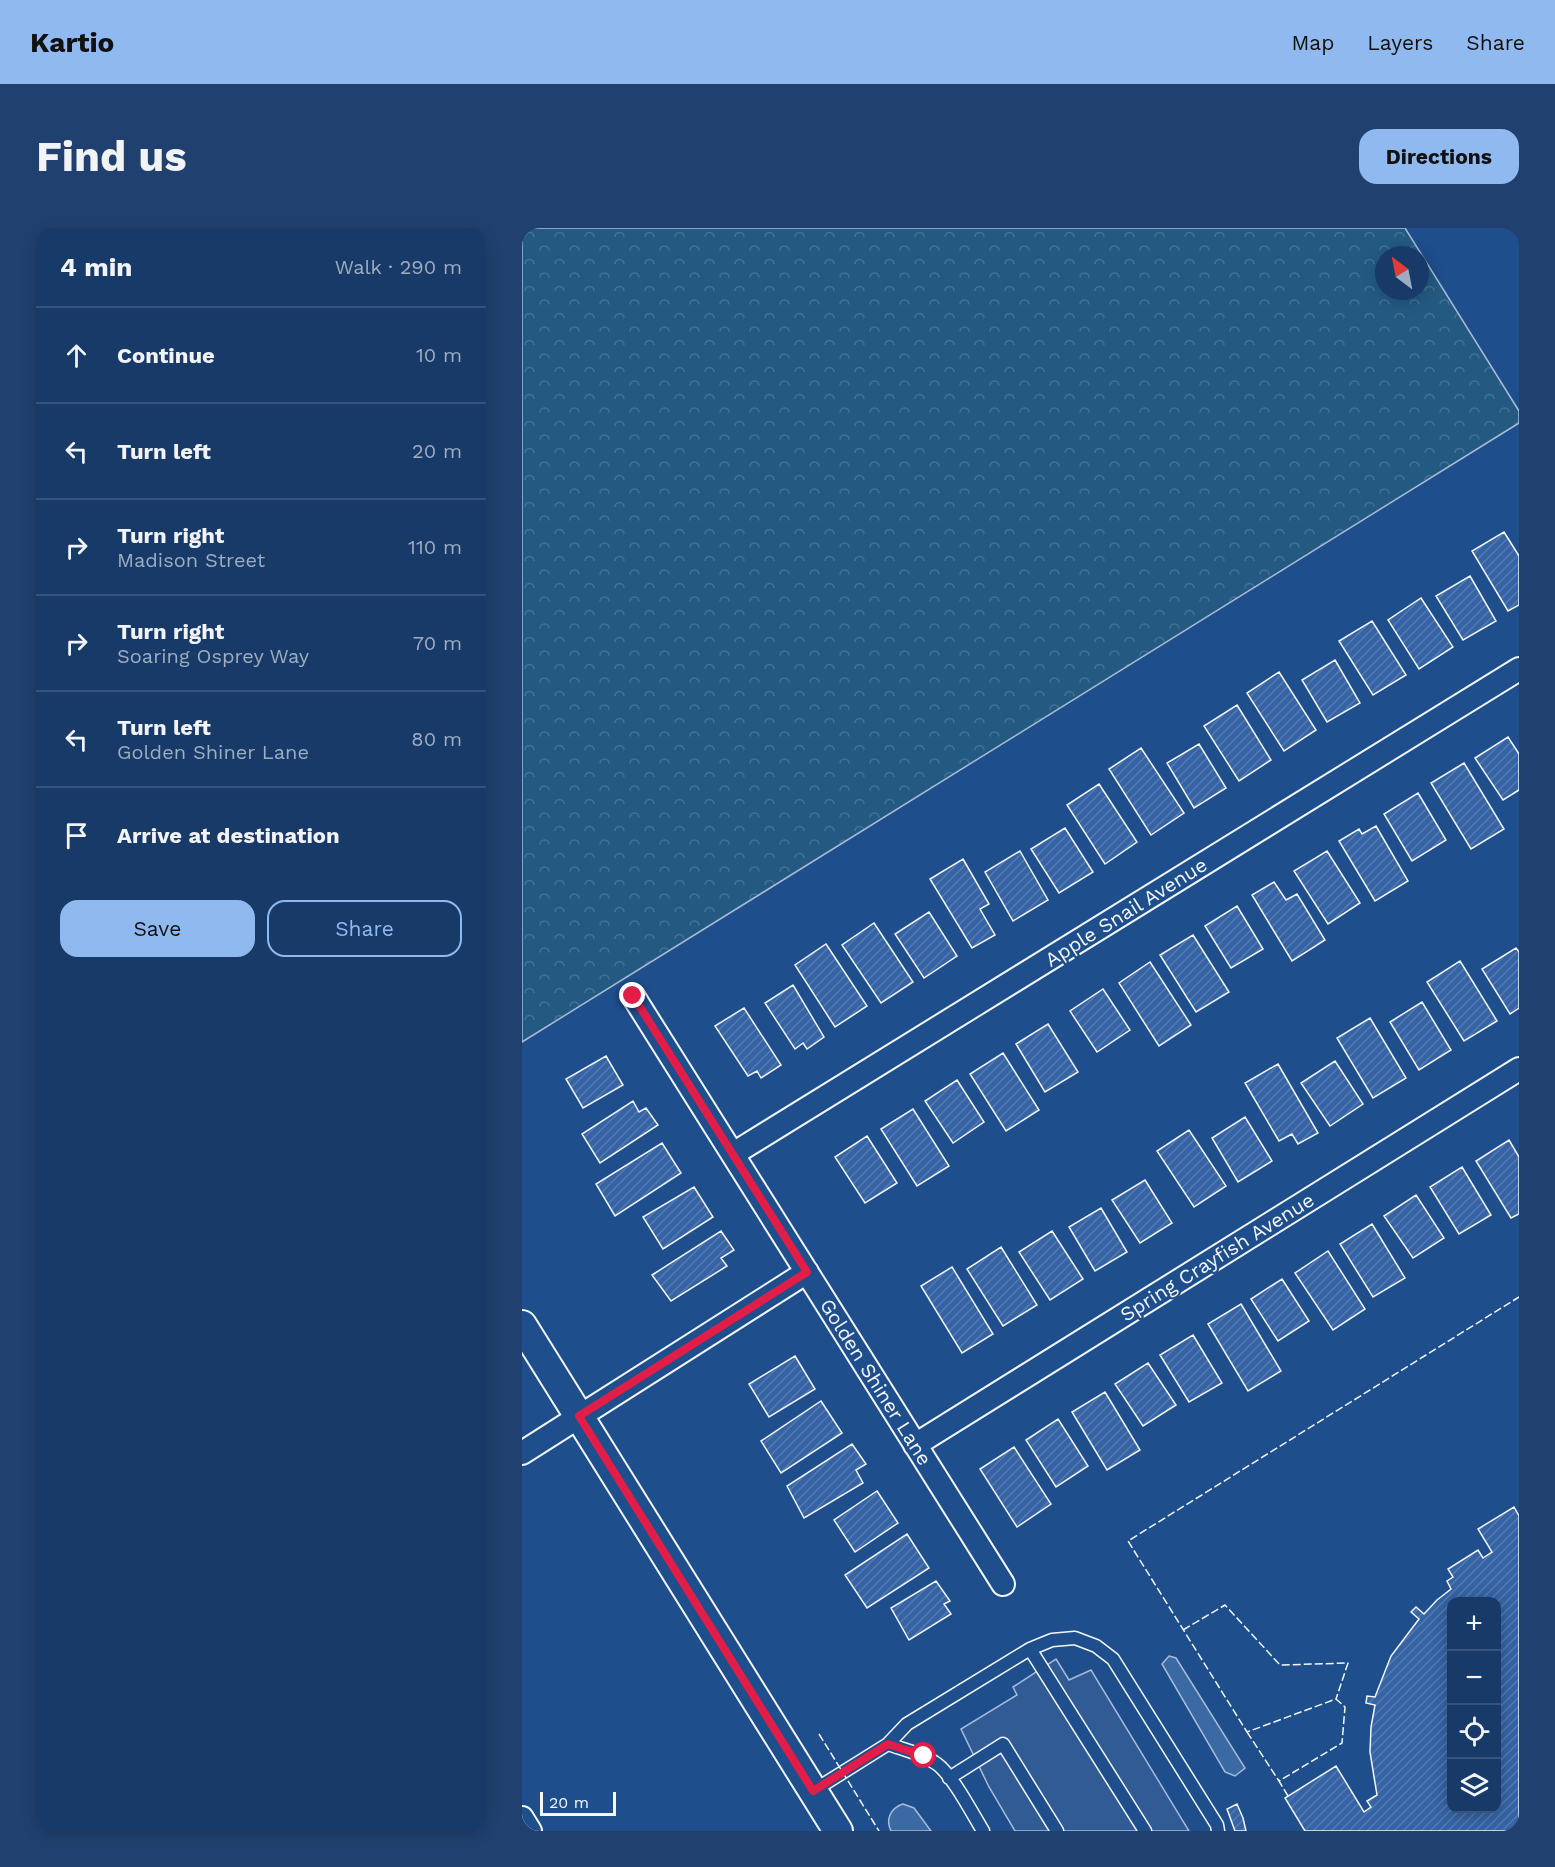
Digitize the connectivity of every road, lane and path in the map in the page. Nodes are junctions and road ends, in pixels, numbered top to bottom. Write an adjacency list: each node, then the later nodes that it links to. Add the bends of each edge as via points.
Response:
1 (1519, 669): 4 (street, Apple Snail Avenue)
2 (633, 996): 4 (street, Golden Shiner Lane)
3 (1519, 1069): 8 (street, Spring Crayfish Avenue)
4 (733, 1154): 5 (street, Golden Shiner Lane)
5 (807, 1272): 7 (street); 8 (street, Golden Shiner Lane)
6 (522, 1325): 7 (street)
7 (579, 1416): 9 (street); 14 (street)
8 (915, 1445): 10 (street, Golden Shiner Lane)
9 (522, 1453)
10 (1003, 1584)
11 (1029, 1649): 12 (lane, via 907,1724); 20 (lane); 21 (lane, via 1052,1640 1075,1638 1096,1646 1113,1659)
12 (888, 1744): 13 (lane, via 924,1756 939,1765); 14 (lane)
13 (949, 1778): 18 (lane); 19 (lane, via 1003,1744)
14 (813, 1791): 17 (street)
15 (522, 1818): 16 (street)
16 (530, 1831)
17 (838, 1831)
18 (983, 1831)
19 (1058, 1831)
20 (1145, 1831)
21 (1218, 1831)

